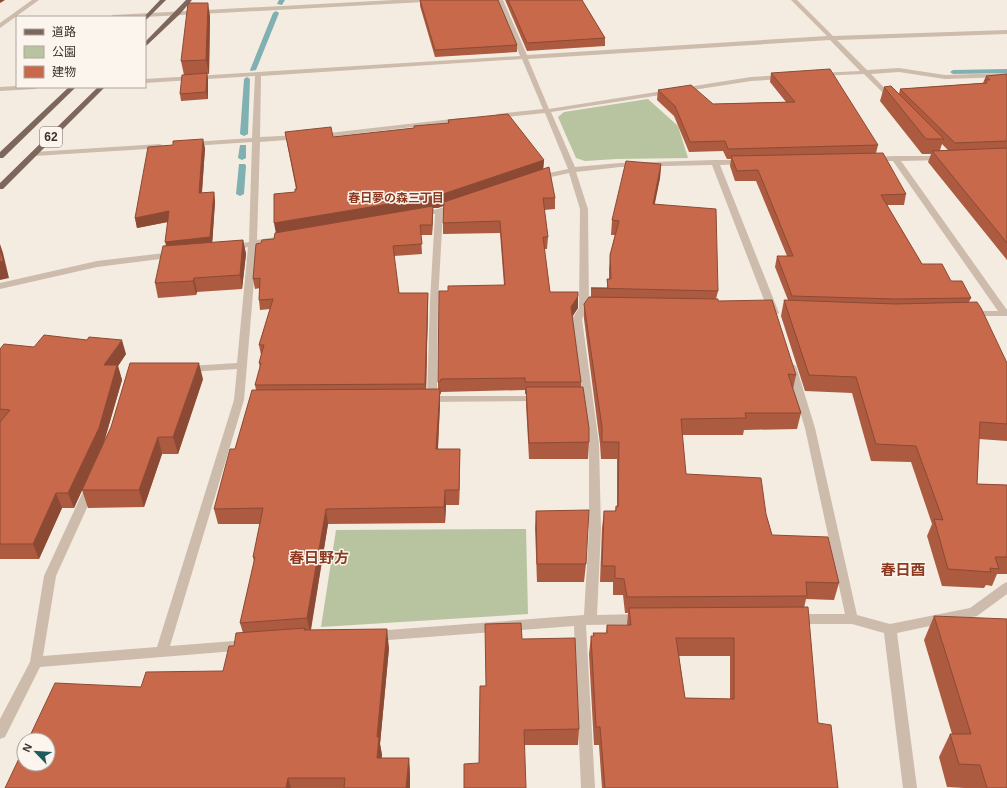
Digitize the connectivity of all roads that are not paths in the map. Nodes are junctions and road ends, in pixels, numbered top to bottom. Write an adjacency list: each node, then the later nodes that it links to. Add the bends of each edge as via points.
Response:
1 (36, 0): 10 (street)
2 (163, 0): 8 (main road)
3 (189, 0): 7 (main road)
4 (425, 0): 7 (street)
5 (500, 0): 14 (street)
6 (794, 0): 12 (street)
7 (178, 13): 8 (street); 13 (main road)
8 (147, 17)
9 (16, 22): 10 (street)
10 (2, 24)
11 (1007, 32): 12 (street)
12 (831, 38): 14 (street); 15 (street)
13 (146, 44)
14 (524, 58): 16 (street); 26 (street)
15 (865, 72): 17 (street); 18 (street, via 899,70 945,77); 25 (street)
16 (258, 73): 20 (street); 31 (street)
17 (816, 75)
18 (1007, 75)
19 (793, 76): 26 (street, via 752,79)
20 (146, 80)
21 (18, 88): 24 (street)
22 (72, 88): 36 (main road, 62)
23 (101, 88): 35 (main road, 62)
24 (0, 89)
25 (898, 106)
26 (547, 111): 27 (street); 41 (street)
27 (492, 117)
28 (469, 120): 29 (street)
29 (312, 136)
30 (304, 137): 31 (street)
31 (256, 140): 32 (street); 48 (street)
32 (188, 144)
33 (165, 146): 35 (street)
34 (943, 152): 37 (street, via 949,158)
35 (34, 154): 43 (main road, 62)
36 (0, 156)
37 (895, 158): 38 (street); 52 (street)
38 (863, 159)
39 (754, 161): 40 (street)
40 (715, 162): 41 (street, via 620,165); 54 (street)
41 (572, 170): 42 (street); 66 (street, via 584,209 588,308 577,319 584,399 594,444 595,530)
42 (530, 180)
43 (0, 187)
44 (462, 203): 45 (street)
45 (439, 211): 46 (street); 60 (street)
46 (410, 216)
47 (292, 236): 48 (street)
48 (253, 242): 49 (street); 56 (street)
49 (226, 248)
50 (180, 254): 51 (street, via 96,264)
51 (0, 286)
52 (1005, 313): 53 (street)
53 (964, 314)
54 (778, 326)
55 (787, 355): 65 (street, via 810,428)
56 (242, 366): 57 (street); 70 (street, via 243,400)
57 (175, 370)
58 (550, 399): 60 (street)
59 (417, 400): 60 (street)
60 (432, 400)
61 (94, 479): 71 (street, via 50,576)
62 (1007, 587): 67 (street, via 973,612)
63 (654, 619): 66 (street)
64 (780, 619): 65 (street)
65 (852, 619): 67 (street)
66 (585, 620): 68 (street); 73 (street)
67 (890, 629): 74 (street)
68 (359, 637)
69 (256, 644): 70 (street)
70 (162, 651): 71 (street)
71 (36, 662): 72 (street)
72 (0, 733)
73 (588, 788)
74 (910, 788)

